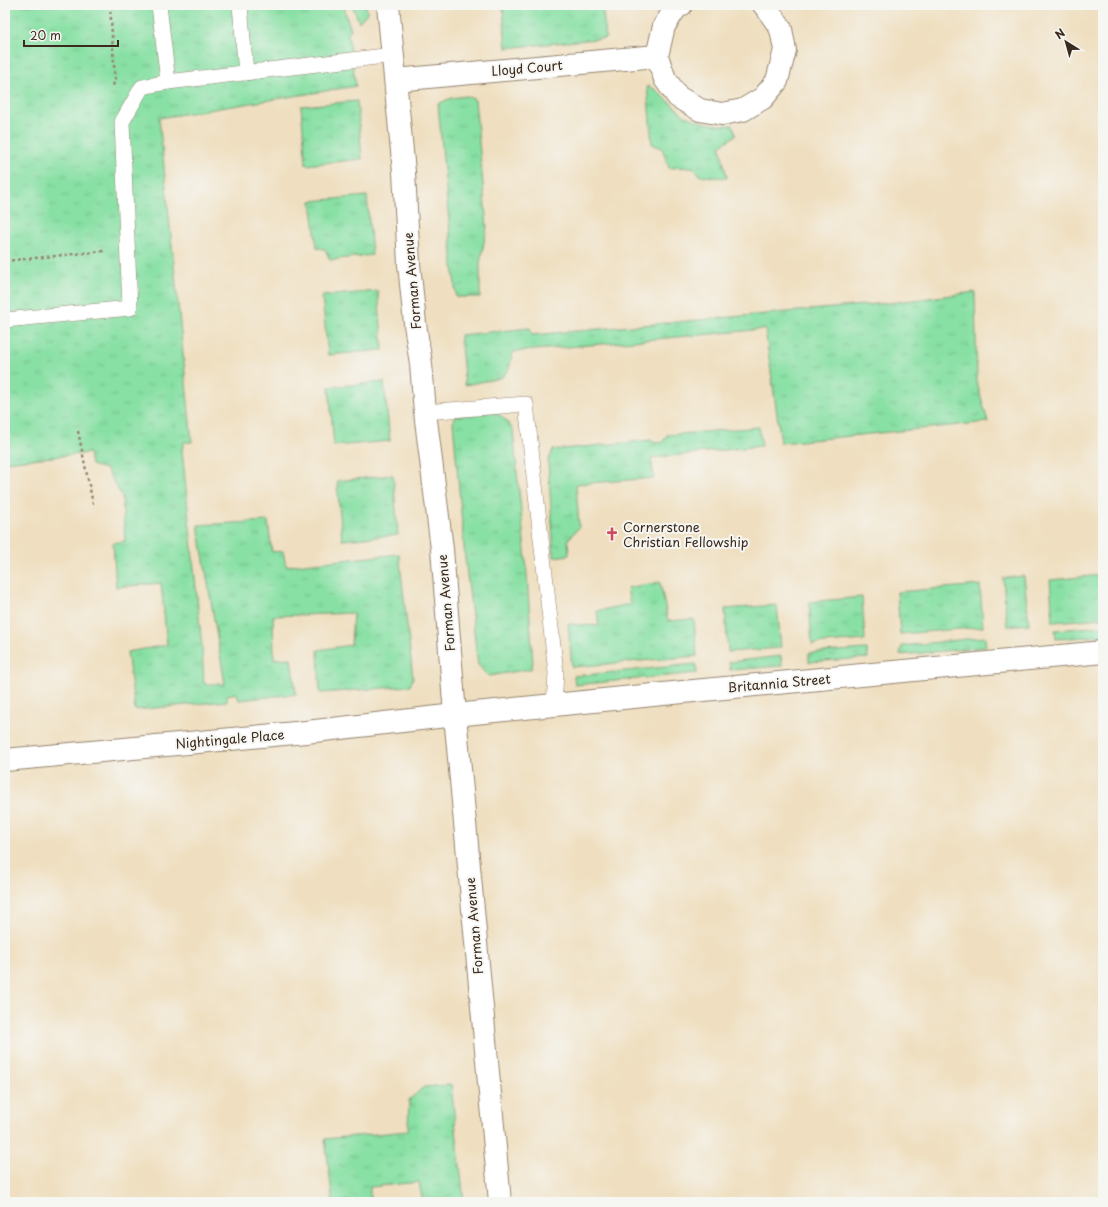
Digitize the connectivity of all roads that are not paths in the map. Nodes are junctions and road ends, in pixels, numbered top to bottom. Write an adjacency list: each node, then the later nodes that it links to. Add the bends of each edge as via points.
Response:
1 (159, 5): 10 (lane)
2 (240, 5): 8 (lane)
3 (388, 5): 6 (street, Forman Avenue)
4 (681, 5): 7 (street, via 664,26)
5 (764, 5): 7 (street, via 780,29 784,50 777,81 763,98 743,110 722,114 700,110 678,97 665,79)
6 (393, 55): 8 (lane); 9 (street, Forman Avenue)
7 (657, 56): 9 (street, Lloyd Court)
8 (246, 73): 10 (lane)
9 (396, 80): 12 (street, Forman Avenue, via 409,264)
10 (168, 82): 11 (lane, via 142,87 122,122 130,308)
11 (5, 320)
12 (425, 412): 14 (lane, via 526,404 556,673); 15 (street, Forman Avenue, via 442,549)
13 (1103, 652): 14 (street, Britannia Street)
14 (554, 705): 15 (street, Britannia Street)
15 (455, 715): 16 (street, Nightingale Place, via 306,732); 17 (street, Forman Avenue)
16 (5, 760)
17 (500, 1202)

